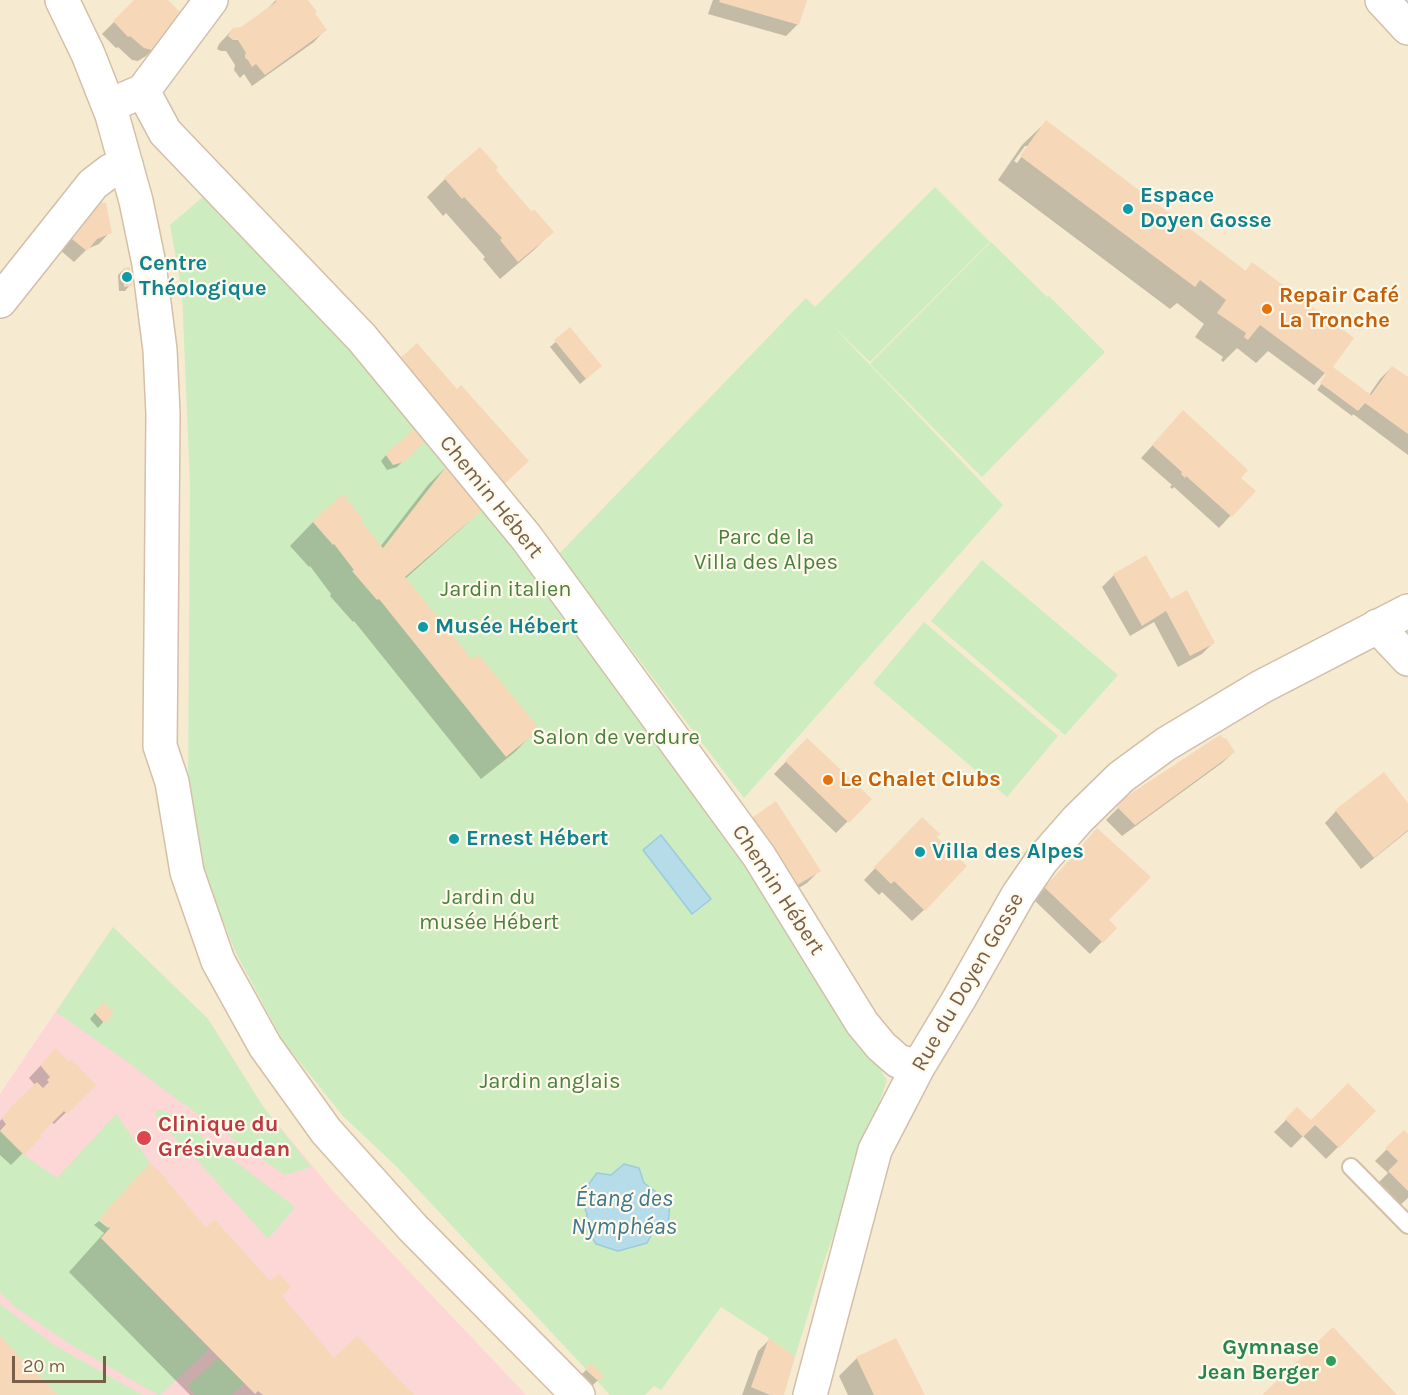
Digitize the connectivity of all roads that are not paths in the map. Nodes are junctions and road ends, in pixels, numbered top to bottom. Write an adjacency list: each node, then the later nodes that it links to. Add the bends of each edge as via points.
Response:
1 (62, 0): 6 (street, via 88,54)
2 (81, 0): 6 (street)
3 (211, 0): 6 (street)
4 (1382, 0): 5 (street)
5 (1408, 28)
6 (126, 102): 7 (street); 12 (street, via 166,266 180,379 181,579 177,749); 13 (street, Chemin Hébert, via 165,132 363,338 526,537 759,856 862,1023 898,1061)
7 (126, 165): 8 (street, via 93,184); 12 (street, via 149,264 160,350 160,746)
8 (0, 301)
9 (1408, 611): 10 (street, Rue du Doyen Gosse)
10 (1377, 626): 11 (street); 13 (street, Rue du Doyen Gosse, via 1261,687 1166,744 1121,777 1078,819 1036,869)
11 (1408, 658)
12 (172, 782): 16 (street, via 187,872 218,961 265,1046 326,1131 413,1228)
13 (918, 1067): 17 (street, Rue du Doyen Gosse, via 875,1150)
14 (1350, 1167): 15 (lane)
15 (1408, 1225)
16 (578, 1395)
17 (810, 1395)

